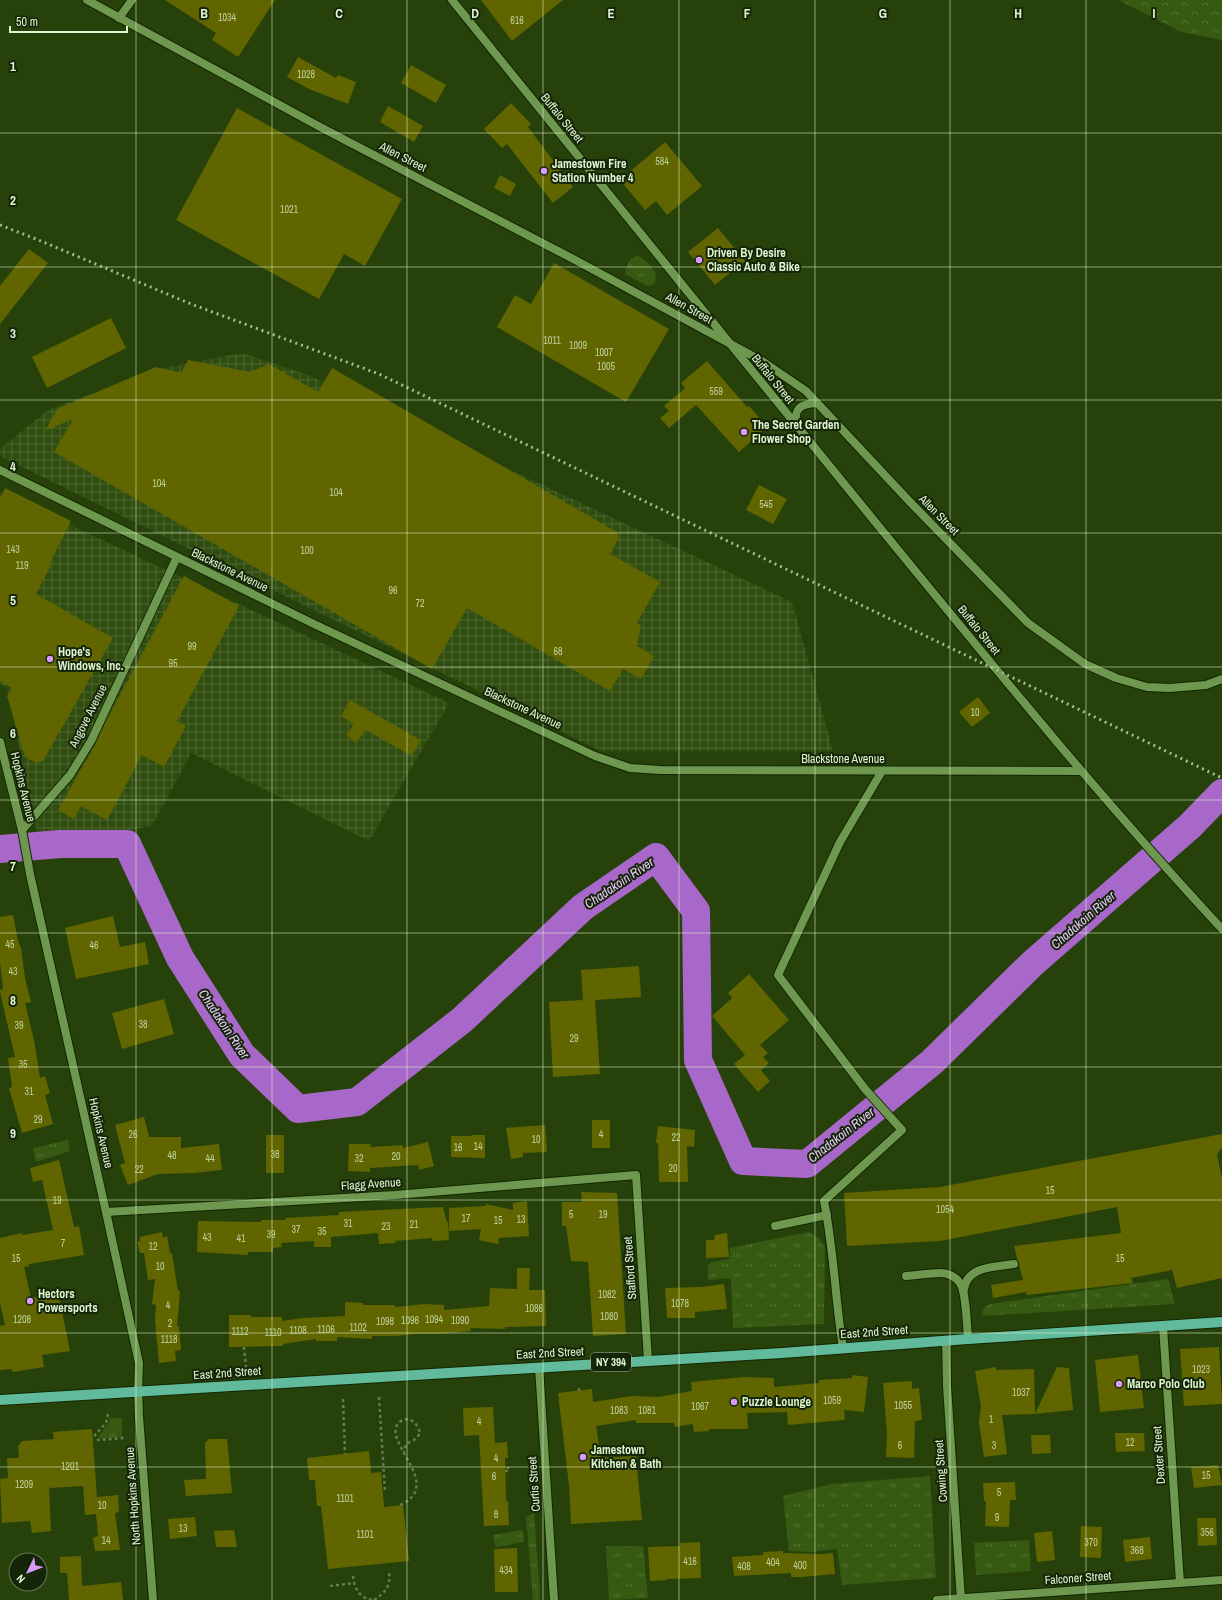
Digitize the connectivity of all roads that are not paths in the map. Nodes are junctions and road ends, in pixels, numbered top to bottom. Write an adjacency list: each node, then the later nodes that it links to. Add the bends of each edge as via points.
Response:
1 (87, 0): 4 (street, Allen Street)
2 (132, 0): 4 (street)
3 (452, 0): 5 (street, Buffalo Street)
4 (119, 18): 5 (street, Allen Street)
5 (728, 343): 6 (street, Allen Street, via 762,361 806,391); 7 (street, Buffalo Street)
6 (817, 403): 7 (street, via 806,403 797,411); 10 (street, Allen Street, via 1028,623 1085,664 1116,678 1147,687 1206,685)
7 (796, 425): 13 (street, Buffalo Street)
8 (0, 470): 9 (street, Blackstone Avenue)
9 (177, 557): 12 (street, Blackstone Avenue, via 595,756 630,768); 14 (street, Angove Avenue, via 91,741 70,774)
10 (1222, 679)
11 (0, 742): 14 (street, Hopkins Avenue)
12 (882, 771): 13 (street, Blackstone Avenue); 18 (street, via 840,842 778,975 865,1089 902,1130 824,1202)
13 (1081, 771): 15 (street, Buffalo Street)
14 (22, 834): 17 (street, Hopkins Avenue)
15 (1222, 929)
16 (636, 1175): 17 (street, Flagg Avenue, via 395,1195); 28 (street, Stafford Street)
17 (106, 1212): 30 (street, Hopkins Avenue, via 139,1363)
18 (827, 1215): 19 (street); 27 (street)
19 (775, 1226)
20 (1014, 1264): 22 (street, via 972,1273 964,1282)
21 (906, 1276): 22 (street, via 949,1274 961,1283)
22 (964, 1293): 25 (street)
23 (1222, 1322): 24 (main road, East 2nd Street / NY 394)
24 (1163, 1326): 25 (main road, East 2nd Street / NY 394); 33 (street, Dexter Street)
25 (968, 1338): 26 (main road, East 2nd Street / NY 394)
26 (946, 1340): 27 (main road, East 2nd Street / NY 394); 34 (street, Cowing Street)
27 (843, 1348): 28 (main road, East 2nd Street / NY 394)
28 (648, 1360): 29 (main road, East 2nd Street / NY 394)
29 (539, 1367): 30 (main road, East 2nd Street / NY 394); 36 (street, Curtis Street)
30 (138, 1391): 31 (main road, East 2nd Street / NY 394); 35 (street, North Hopkins Avenue)
31 (0, 1400)
32 (1222, 1580): 33 (street, Falconer Street)
33 (1180, 1583): 34 (street, Falconer Street)
34 (961, 1599): 37 (street, Falconer Street)
35 (154, 1600)
36 (554, 1600)
37 (937, 1600)

